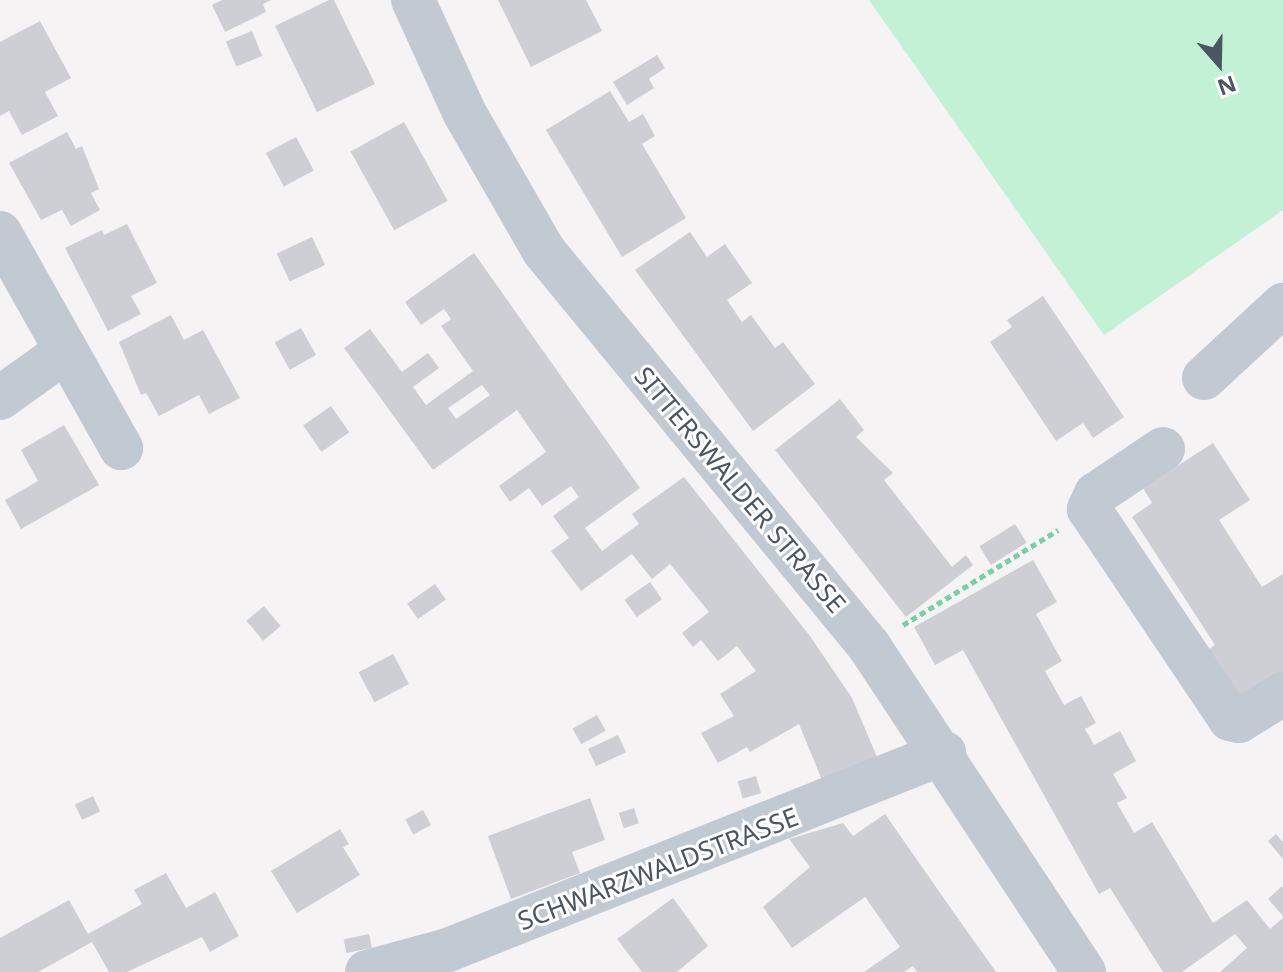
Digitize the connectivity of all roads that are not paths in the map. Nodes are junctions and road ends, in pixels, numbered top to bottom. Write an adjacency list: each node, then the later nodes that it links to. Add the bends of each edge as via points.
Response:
1 (413, 0): 10 (street, SITTERSWALDER STRASSE, via 464,112 544,251 869,646)
2 (0, 233): 4 (street)
3 (1283, 305): 5 (street)
4 (66, 351): 6 (street); 7 (street)
5 (1204, 378)
6 (0, 398)
7 (121, 448)
8 (1163, 449): 9 (street, via 1096,494 1089,509 1230,719 1239,721)
9 (1283, 694)
10 (944, 753): 11 (street, SCHWARZWALDSTRASSE, via 448,950); 12 (street, SITTERSWALDER STRASSE)
11 (367, 972)
12 (1084, 972)

